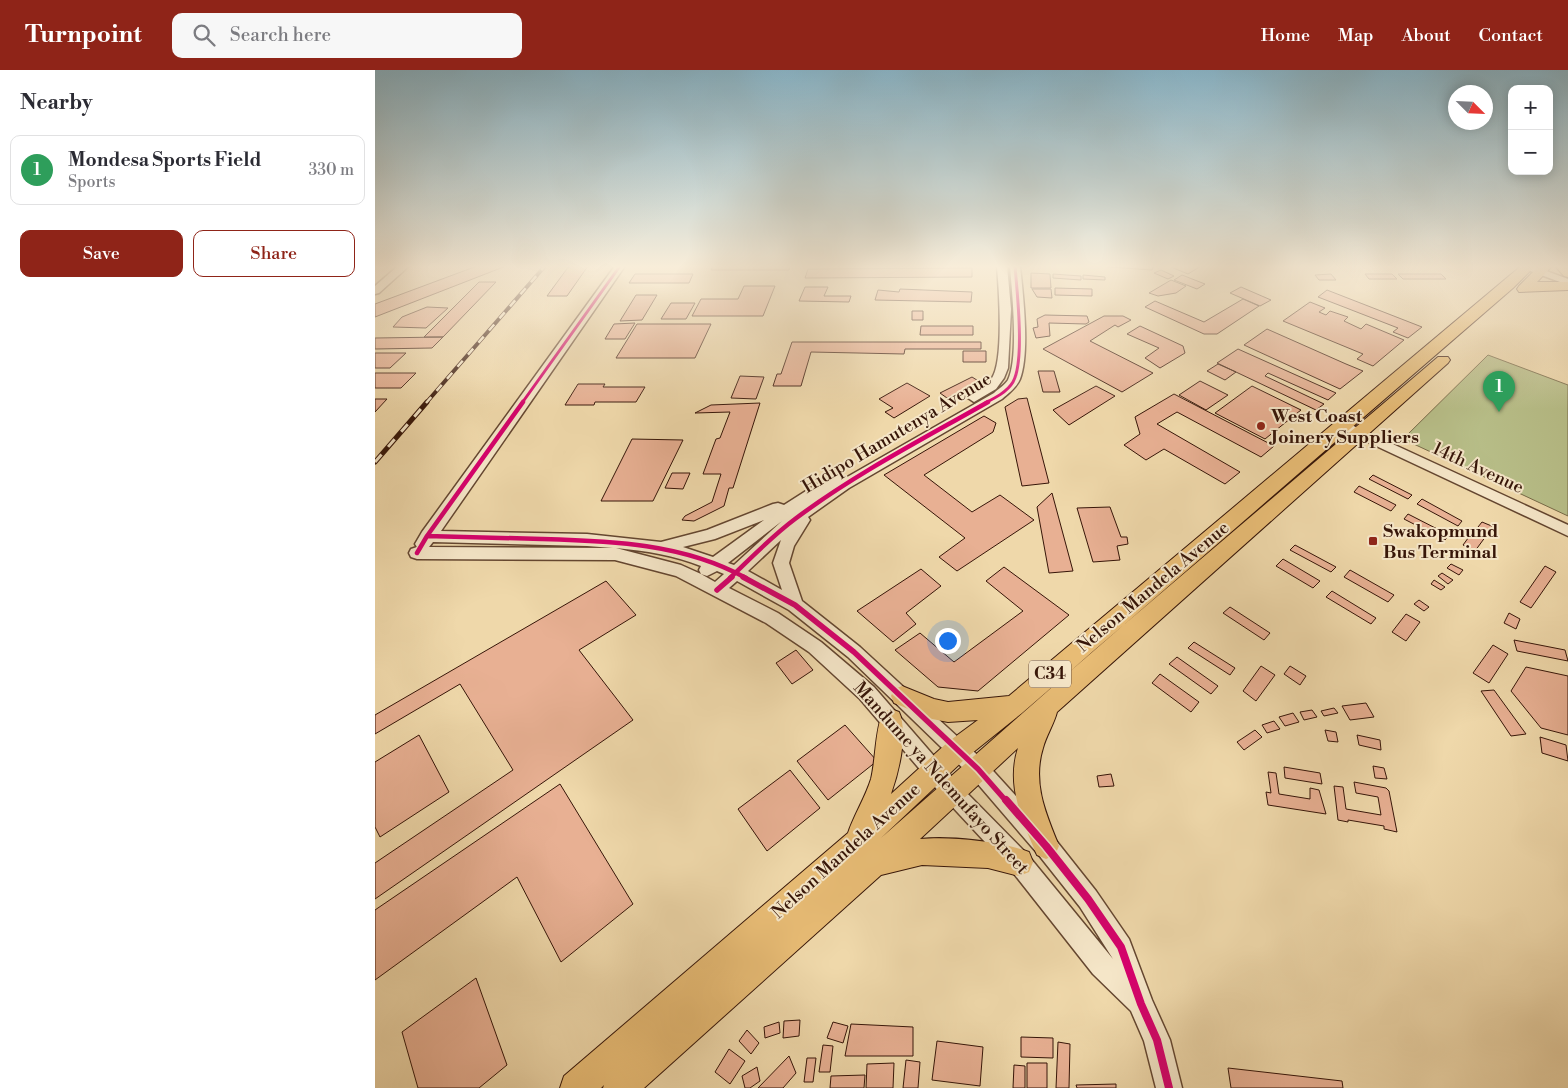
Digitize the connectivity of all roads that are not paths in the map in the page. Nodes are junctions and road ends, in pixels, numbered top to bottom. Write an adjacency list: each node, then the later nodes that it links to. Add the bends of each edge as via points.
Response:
1 (586, 314): 8 (street)
2 (1006, 314): 6 (street, Hidipo Hamutenya Avenue, via 1002,368 994,384)
3 (1018, 314): 6 (street, Hidipo Hamutenya Avenue, via 1017,372 1008,388 844,485)
4 (1484, 314): 5 (main road, Nelson Mandela Avenue / C34)
5 (1352, 429): 7 (street, 14th Avenue); 16 (main road, Nelson Mandela Avenue / C34, via 1092,637); 17 (main road, Nelson Mandela Avenue / C34)
6 (807, 502): 9 (street, via 710,535); 10 (street, Hidipo Hamutenya Avenue); 11 (street, Hidipo Hamutenya Avenue, via 793,520); 14 (street, via 781,563)
7 (1568, 531)
8 (427, 536): 9 (street, Mandume ya Ndemufayo Street, via 587,540); 12 (street, Mandume ya Ndemufayo Street, via 417,553 615,554 663,565)
9 (660, 547): 10 (street, Mandume ya Ndemufayo Street)
10 (713, 564): 11 (street, Mandume ya Ndemufayo Street); 12 (street, Hidipo Hamutenya Avenue)
11 (735, 572): 13 (street, Hidipo Hamutenya Avenue); 14 (street, Mandume ya Ndemufayo Street)
12 (696, 579): 13 (street, Mandume ya Ndemufayo Street)
13 (717, 590): 18 (street, Mandume ya Ndemufayo Street, via 772,618 815,647 867,693)
14 (795, 605): 15 (street, Mandume ya Ndemufayo Street)
15 (902, 696): 16 (main road, via 948,712); 19 (street, Mandume ya Ndemufayo Street)
16 (1014, 706): 19 (main road, Nelson Mandela Avenue / C34)
17 (1049, 707): 20 (main road, Nelson Mandela Avenue / C34); 24 (main road, via 1026,765 1031,814)
18 (891, 720): 21 (street, Mandume ya Ndemufayo Street); 23 (main road, via 891,742 876,804)
19 (957, 750): 20 (street, Mandume ya Ndemufayo Street); 21 (main road, Nelson Mandela Avenue / C34)
20 (977, 769): 22 (main road, Nelson Mandela Avenue / C34); 24 (street, Mandume ya Ndemufayo Street)
21 (934, 772): 22 (street, Mandume ya Ndemufayo Street); 23 (main road, Nelson Mandela Avenue / C34)
22 (953, 793): 25 (main road, Nelson Mandela Avenue / C34); 26 (street, Mandume ya Ndemufayo Street)
23 (854, 846): 28 (main road, Nelson Mandela Avenue / C34)
24 (1046, 846): 27 (street, Mandume ya Ndemufayo Street, via 1088,898 1121,947)
25 (875, 862): 26 (main road, via 922,852 988,856); 29 (main road, Nelson Mandela Avenue / C34)
26 (1019, 862): 27 (street, Mandume ya Ndemufayo Street, via 1103,964)
27 (1141, 1004): 30 (street, Mandume ya Ndemufayo Street, via 1157,1040)
28 (576, 1088)
29 (619, 1088)
30 (1169, 1088)

